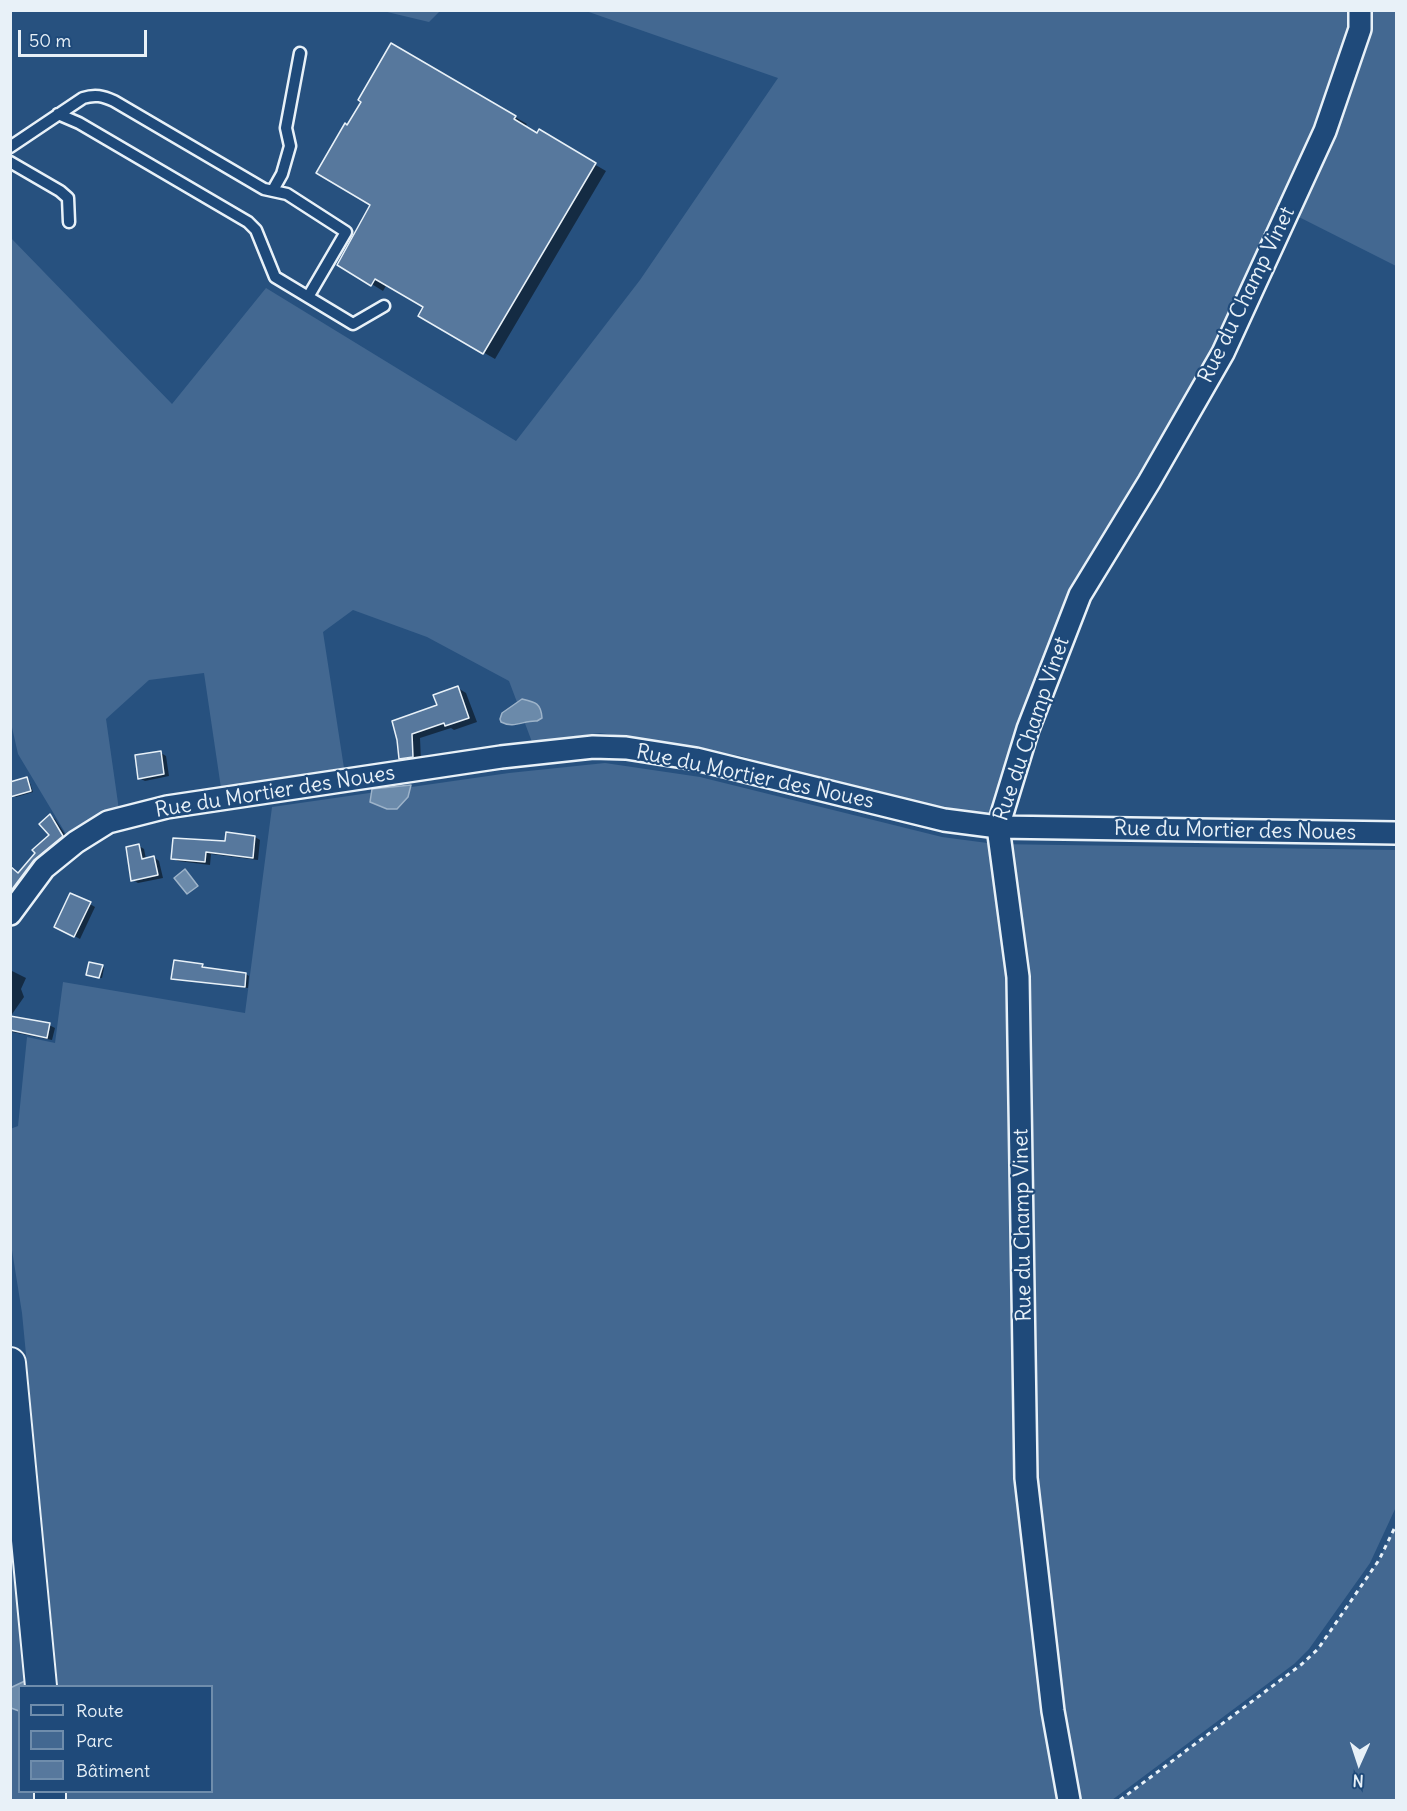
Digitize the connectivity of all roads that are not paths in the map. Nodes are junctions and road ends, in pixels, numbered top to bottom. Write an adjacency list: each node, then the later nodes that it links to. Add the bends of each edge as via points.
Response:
1 (1360, 10): 10 (street, Rue du Champ Vinet, via 1356,45 1325,131 1223,352 1080,596 1028,729)
2 (300, 52): 6 (lane, via 286,128 290,146)
3 (58, 114): 4 (lane); 6 (lane, via 83,98 104,96 264,189); 8 (lane, via 248,222 256,230 275,277)
4 (10, 147)
5 (10, 162): 7 (lane, via 68,198)
6 (273, 190): 8 (lane, via 287,194 346,232)
7 (69, 222)
8 (308, 297): 9 (lane, via 353,324)
9 (384, 306)
10 (998, 827): 11 (street, Rue du Mortier des Noues); 12 (street, Rue du Mortier des Noues, via 944,820 696,759 593,747 177,805 108,822 44,868); 15 (street, Rue du Champ Vinet, via 1018,977 1026,1478 1053,1711)
11 (1396, 833)
12 (10, 914)
13 (10, 1363): 14 (main road)
14 (41, 1685)
15 (1069, 1800)

